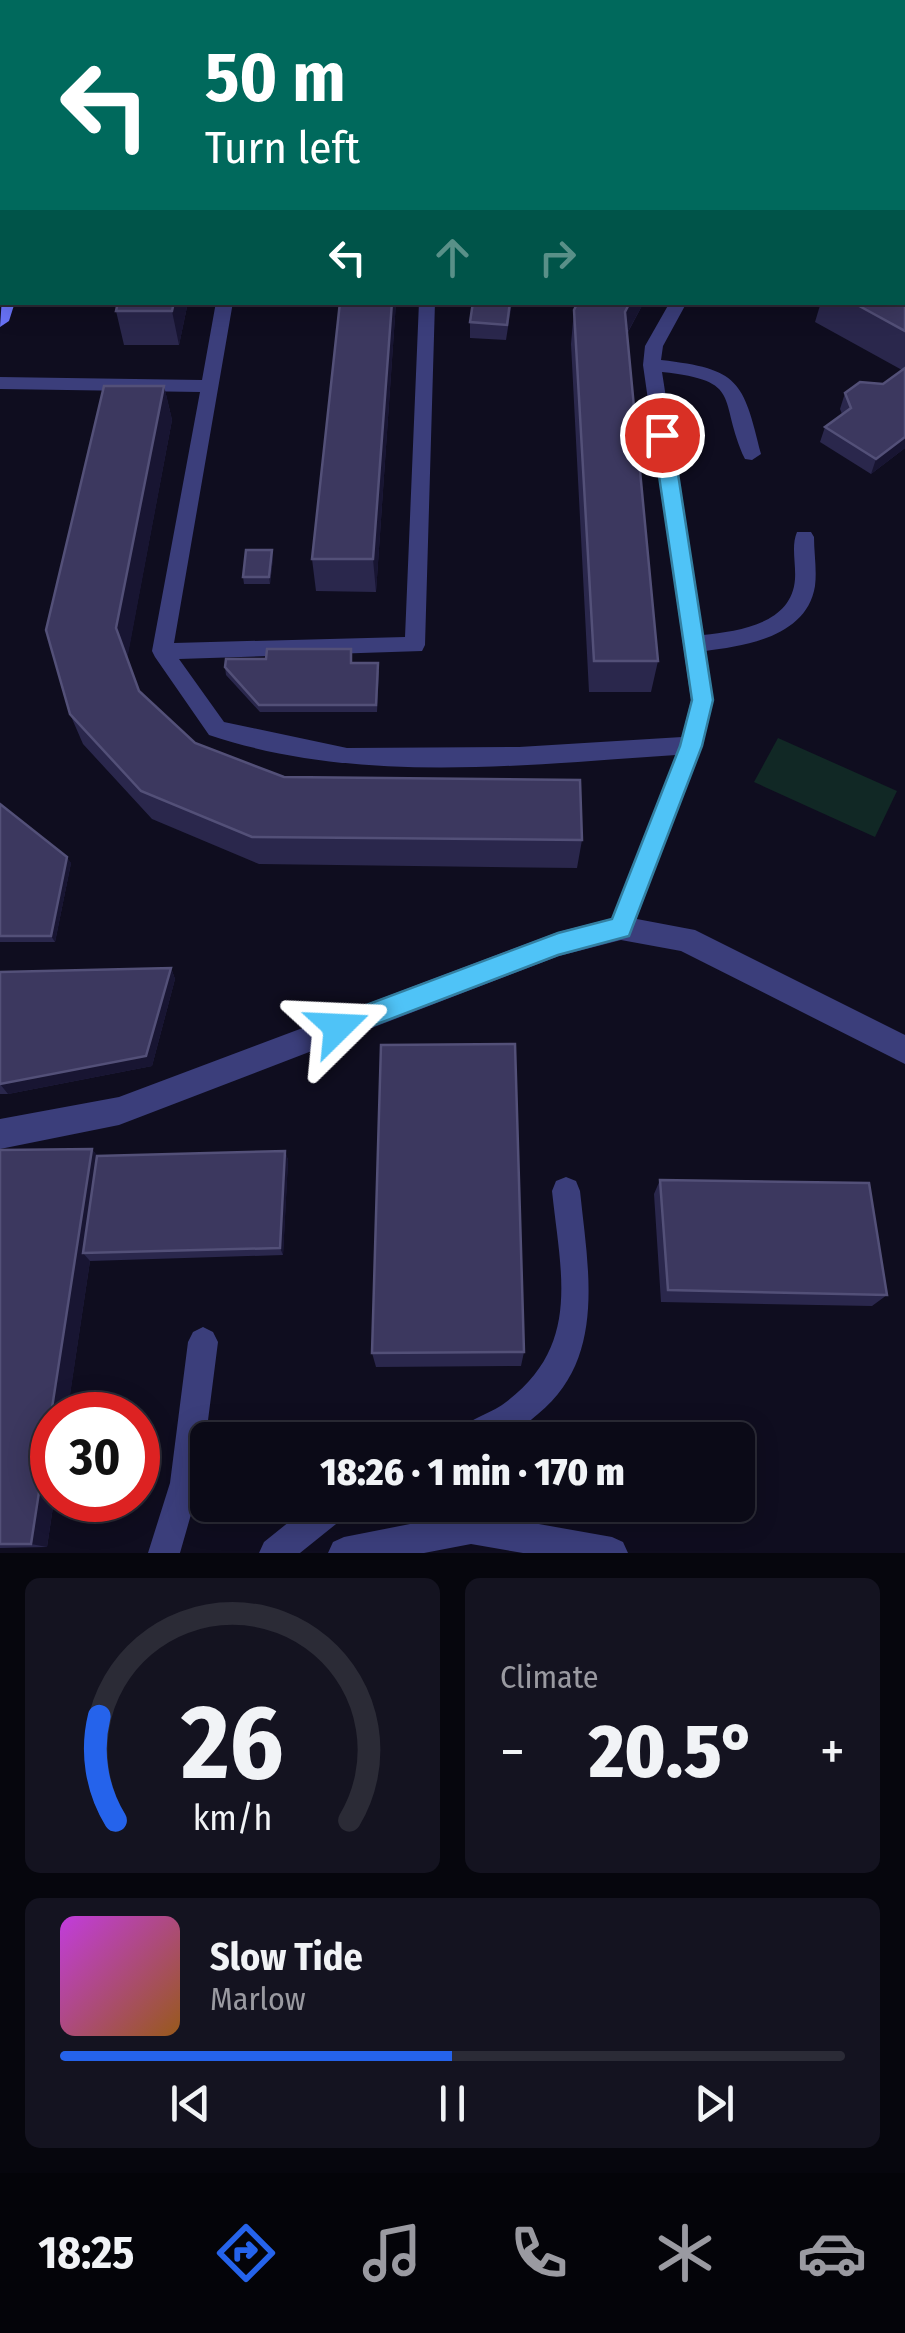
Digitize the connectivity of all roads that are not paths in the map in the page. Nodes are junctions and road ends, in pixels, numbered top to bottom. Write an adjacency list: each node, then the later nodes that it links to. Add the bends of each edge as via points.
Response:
1 (224, 305): 6 (lane)
2 (427, 305): 10 (lane, via 415,644)
3 (676, 305): 4 (lane, via 654,346)
4 (652, 365): 7 (lane, via 726,379 739,398); 9 (lane)
5 (0, 382): 6 (lane)
6 (210, 386): 10 (lane)
7 (752, 454)
8 (804, 537): 9 (lane, via 803,593 789,614 748,638)
9 (694, 644): 11 (lane, via 702,700)
10 (162, 651): 11 (lane, via 217,729 347,757)
11 (691, 746): 12 (lane)
12 (620, 928): 13 (street, via 684,939); 14 (street, via 558,944 119,1111)
13 (905, 1050)
14 (0, 1134)
15 (566, 1191): 17 (lane, via 578,1318 560,1372)
16 (203, 1342): 19 (lane, via 186,1483)
17 (506, 1422)
18 (313, 1522): 20 (lane)
19 (164, 1553)
20 (274, 1553)
21 (344, 1553): 22 (lane, via 471,1528)
22 (612, 1553)

